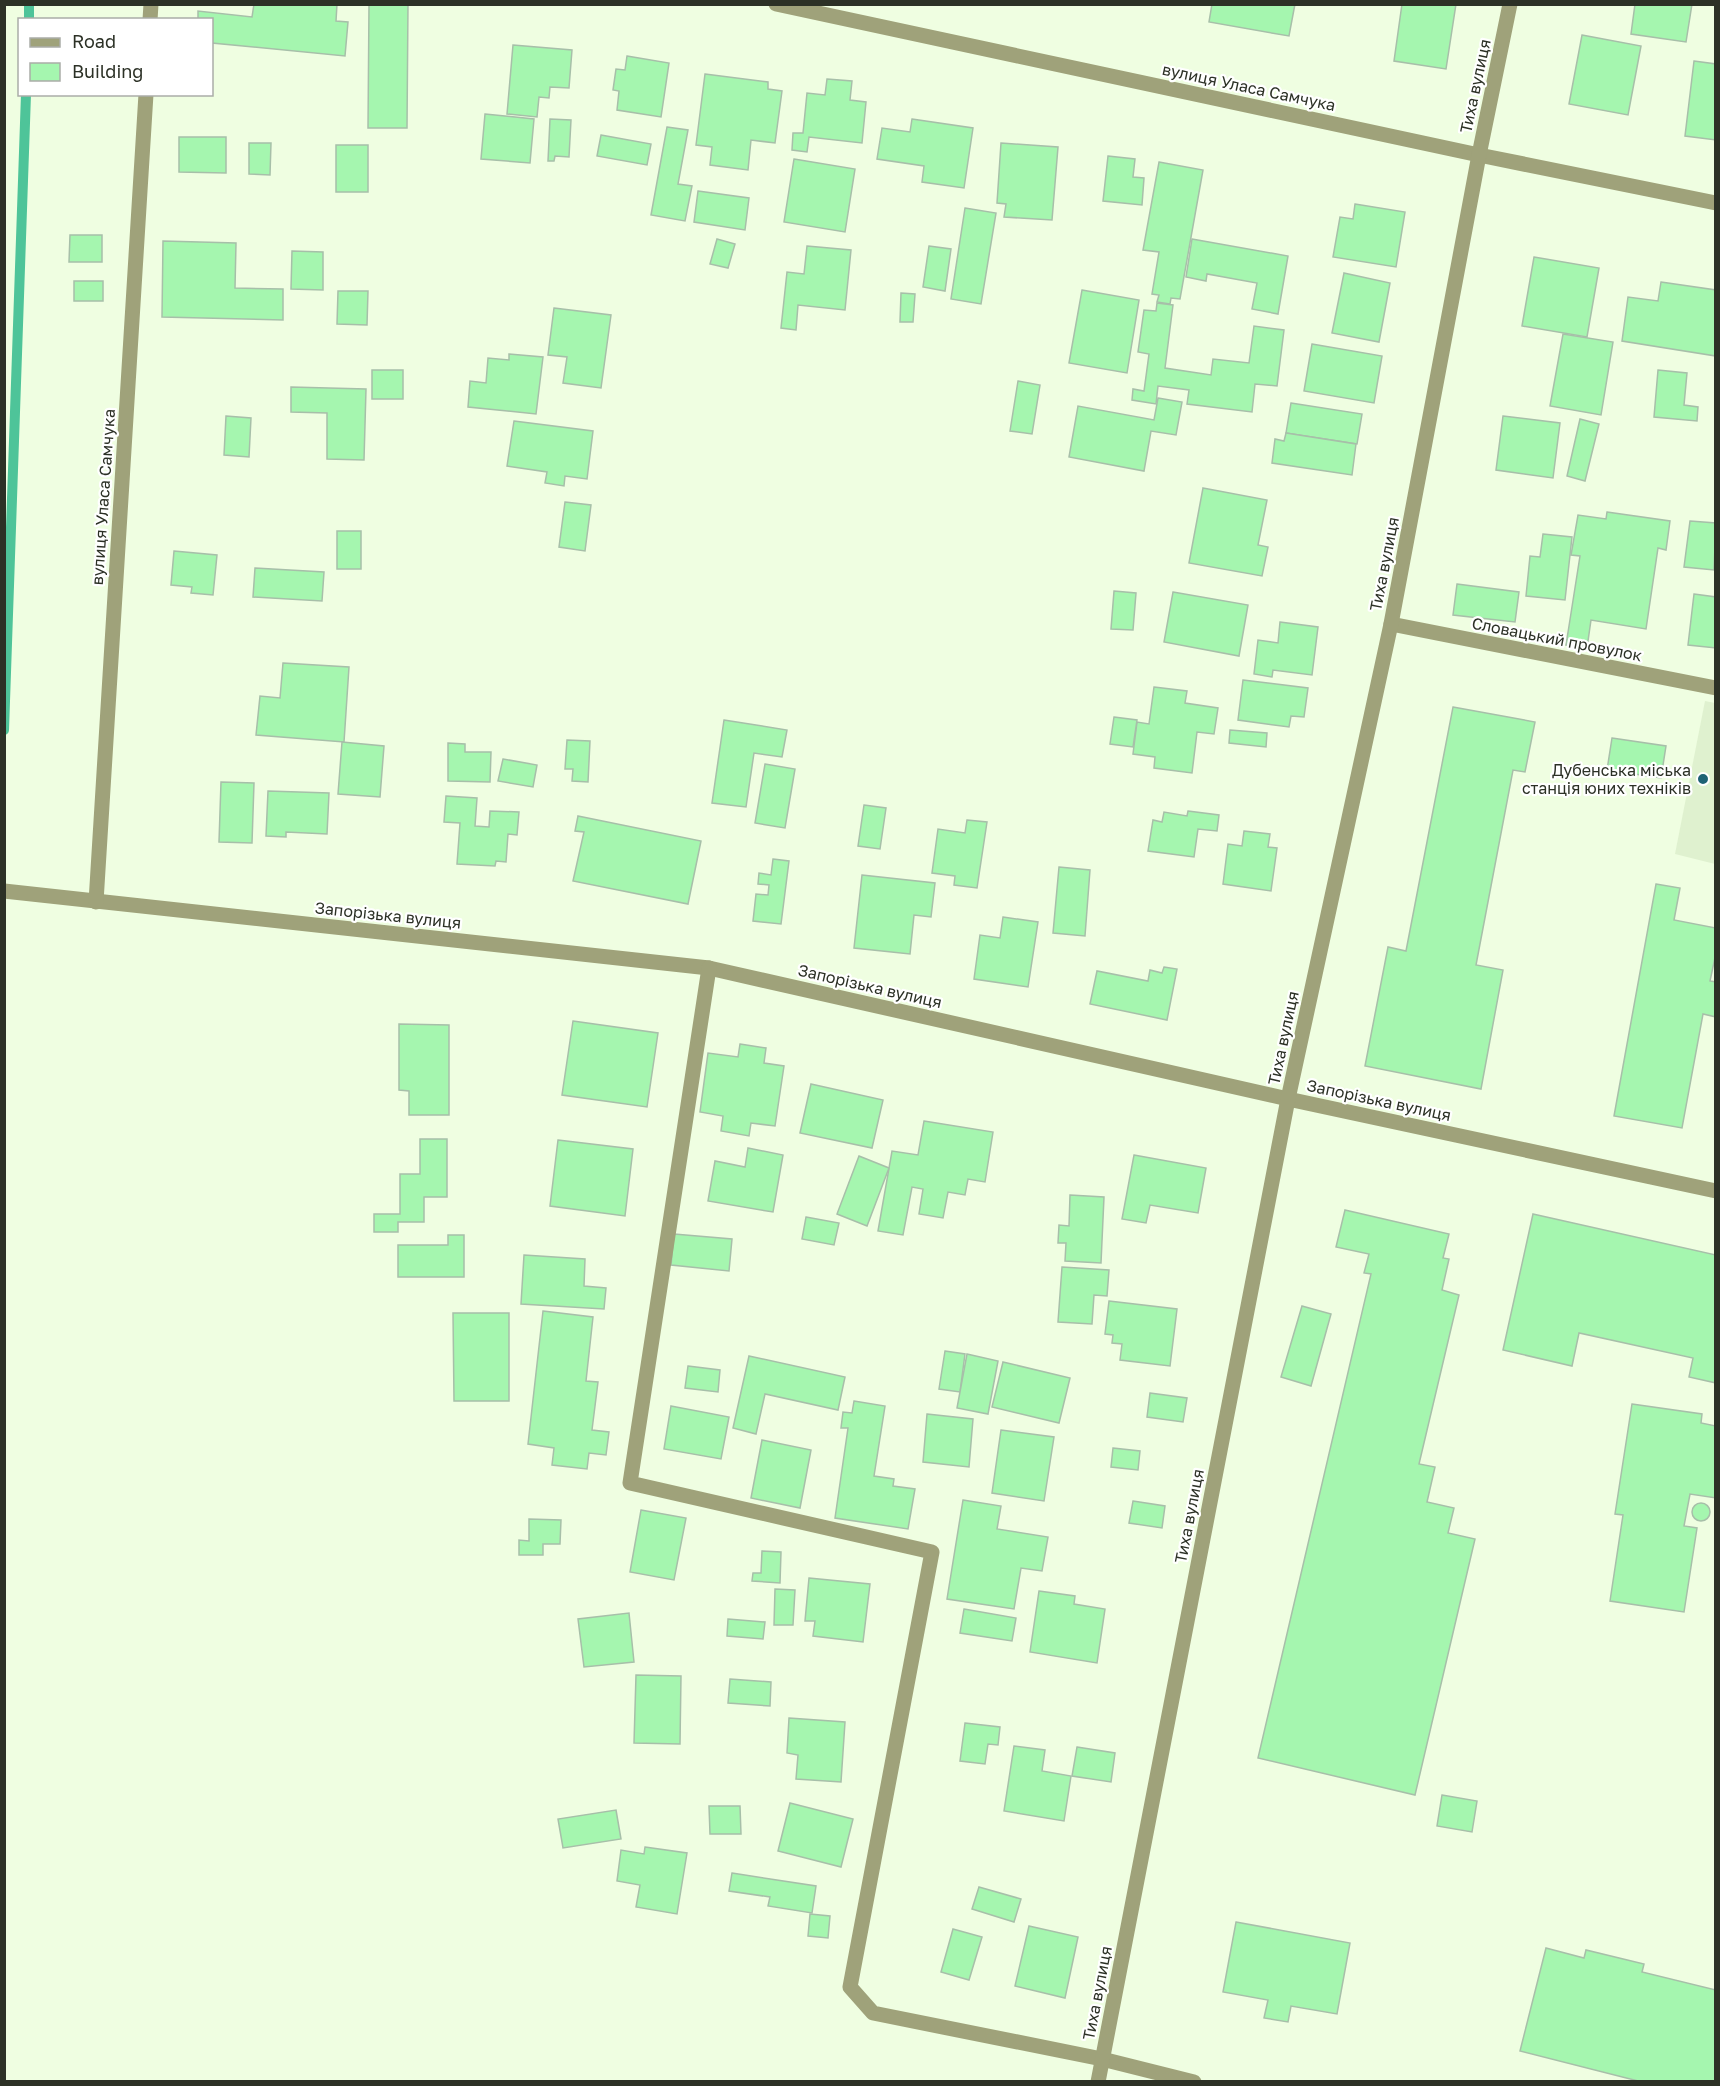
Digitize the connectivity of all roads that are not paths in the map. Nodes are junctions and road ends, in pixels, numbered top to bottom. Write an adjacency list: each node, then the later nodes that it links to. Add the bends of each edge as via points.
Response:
1 (776, 4): 4 (street, вулиця Уласа Самчука)
2 (1510, 4): 4 (street, Тиха вулиця)
3 (146, 96): 9 (street, вулиця Уласа Самчука)
4 (1479, 155): 5 (street, вулиця Уласа Самчука); 6 (street, Тиха вулиця)
5 (1716, 203)
6 (1391, 624): 7 (street, Словацький провулок); 11 (street, Тиха вулиця)
7 (1716, 688)
8 (4, 891): 9 (street, Запорізька вулиця)
9 (96, 902): 10 (street, Запорізька вулиця)
10 (709, 968): 11 (street, Запорізька вулиця); 13 (street, via 630,1483 932,1552 850,1986 873,2013)
11 (1288, 1099): 12 (street, Запорізька вулиця); 13 (street, Тиха вулиця)
12 (1716, 1191)
13 (1102, 2059): 14 (street, Тиха вулиця); 15 (street)
14 (1098, 2082)
15 (1194, 2082)

